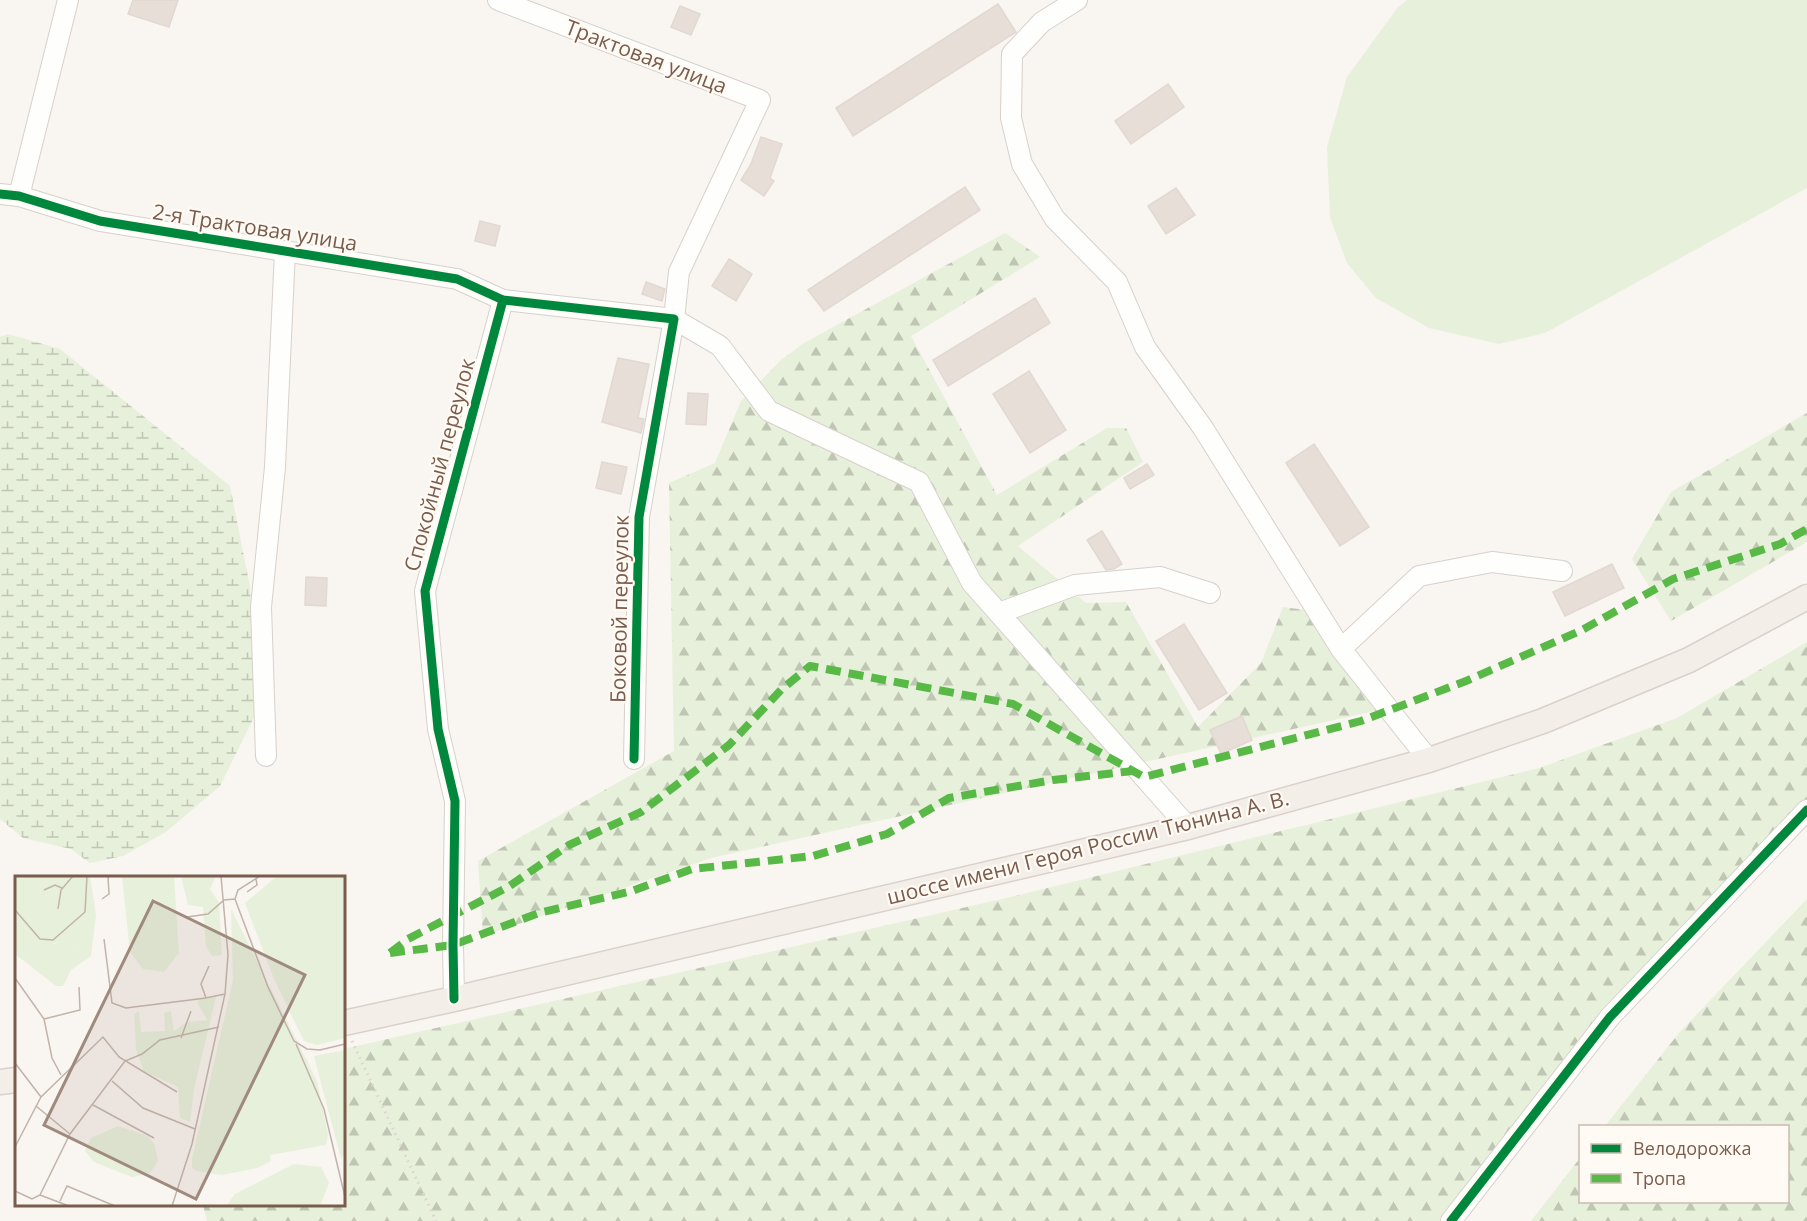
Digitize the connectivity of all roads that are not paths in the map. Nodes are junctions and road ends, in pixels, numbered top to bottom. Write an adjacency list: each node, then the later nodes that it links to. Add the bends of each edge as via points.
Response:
1 (68, 0): 5 (street)
2 (498, 0): 4 (street, Трактовая улица)
3 (1077, 0): 13 (street, via 1042,22 1012,54 1011,118 1022,164 1055,219 1117,282 1146,347 1203,428)
4 (760, 100): 8 (street, Боковой переулок, via 679,272)
5 (10, 195): 6 (street, 2-я Трактовая улица, via 100,221)
6 (285, 251): 7 (street, 2-я Трактовая улица, via 457,279); 14 (street, via 275,467 261,607)
7 (504, 300): 8 (street, 2-я Трактовая улица); 19 (street, Спокойный переулок, via 425,591 438,729 455,801)
8 (674, 319): 12 (street, via 720,345 769,411 919,482 972,583); 15 (street, Боковой переулок, via 639,517)
9 (1562, 571): 13 (street, via 1492,562 1419,576)
10 (1210, 593): 12 (street, via 1160,577 1075,585)
11 (1807, 597): 16 (main road, шоссе имени Героя России Тюнина А. В., via 1689,660 1543,721)
12 (999, 614): 18 (street)
13 (1341, 649): 16 (street)
14 (266, 756)
15 (634, 759)
16 (1429, 760): 18 (main road, шоссе имени Героя России Тюнина А. В.)
17 (1807, 810): 23 (street, via 1610,1017)
18 (1188, 827): 19 (main road, шоссе имени Героя России Тюнина А. В.)
19 (454, 999): 20 (main road, шоссе имени Героя России Тюнина А. В.)
20 (345, 1023)
21 (15, 1080): 22 (main road)
22 (0, 1082)
23 (1451, 1221)

